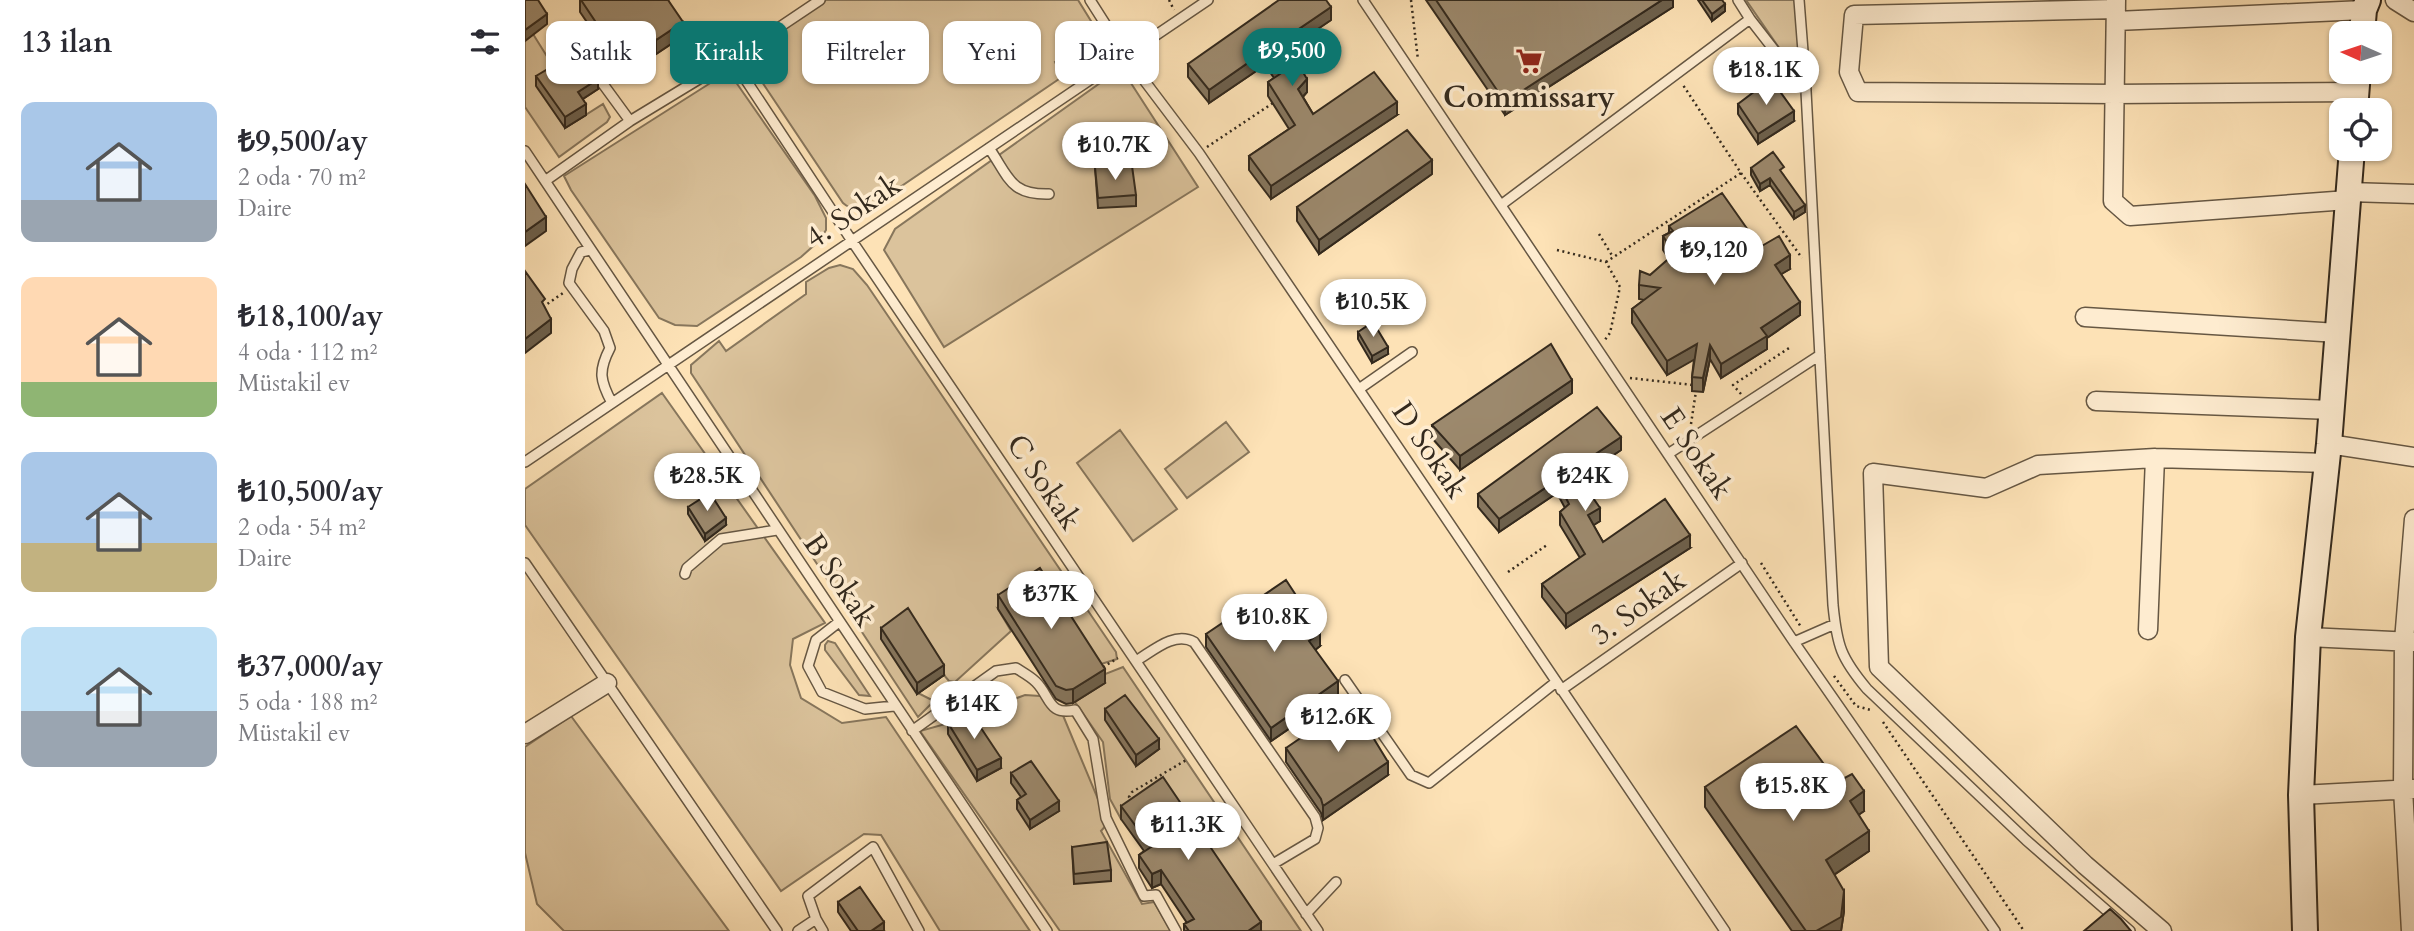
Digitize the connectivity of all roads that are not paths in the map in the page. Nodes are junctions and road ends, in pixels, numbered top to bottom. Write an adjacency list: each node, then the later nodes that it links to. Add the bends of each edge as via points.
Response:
1 (820, 0): 15 (lane)
2 (1090, 0): 16 (lane, D Sokak)
3 (1208, 0): 17 (lane, 4. Sokak)
4 (1363, 0): 34 (lane, E Sokak)
5 (1738, 0): 14 (lane)
6 (1799, 0): 23 (lane)
7 (2395, 0): 12 (street)
8 (2038, 5): 9 (street); 11 (street)
9 (1958, 6): 10 (street)
10 (1880, 7): 25 (street, via 1854,15 1849,72 1858,92)
11 (2116, 10): 13 (street); 25 (street)
12 (2414, 12)
13 (2365, 14)
14 (1750, 19): 23 (lane); 34 (lane)
15 (788, 21)
16 (1103, 21)
17 (1159, 32)
18 (603, 84): 26 (lane)
19 (691, 84): 26 (lane)
20 (748, 84): 35 (lane, C Sokak)
21 (1083, 84): 27 (lane, 4. Sokak)
22 (1147, 84): 42 (lane, D Sokak)
23 (1806, 91): 40 (lane)
24 (2356, 91): 25 (street)
25 (2115, 94): 33 (street, via 2113,201 2130,216)
26 (630, 121): 30 (lane)
27 (989, 148): 31 (lane, via 1015,186 1029,195); 35 (lane, 4. Sokak)
28 (525, 151): 30 (lane, B Sokak)
29 (2351, 161): 33 (main road)
30 (545, 181): 36 (lane, B Sokak)
31 (1049, 194)
32 (2414, 194): 33 (street)
33 (2348, 196): 38 (main road)
34 (1501, 205): 46 (lane, E Sokak)
35 (852, 241): 41 (lane, 4. Sokak); 62 (lane, C Sokak)
36 (590, 250): 41 (lane, B Sokak); 44 (lane, via 581,252 569,283 604,331 610,348 602,364 602,385)
37 (2085, 317): 38 (street)
38 (2338, 333): 45 (main road)
39 (1412, 352): 42 (lane)
40 (1820, 355): 46 (lane); 57 (lane)
41 (667, 366): 44 (lane, 4. Sokak); 52 (lane, B Sokak)
42 (1359, 389): 65 (lane, D Sokak)
43 (2096, 401): 45 (street)
44 (612, 403): 50 (lane, 4. Sokak)
45 (2332, 410): 47 (main road)
46 (1668, 454): 54 (lane, E Sokak)
47 (2328, 454): 48 (street); 49 (street); 59 (main road)
48 (2414, 457)
49 (2155, 458): 58 (street); 85 (street, via 2038,465 1986,488 1873,473 1879,667 2085,865)
50 (525, 462)
51 (2414, 519): 60 (street)
52 (777, 530): 55 (lane, via 721,539); 56 (lane, B Sokak)
53 (525, 563): 64 (lane)
54 (1742, 563): 61 (lane, E Sokak); 65 (lane, 3. Sokak)
55 (685, 574)
56 (839, 622): 66 (lane, B Sokak); 66 (lane, via 816,640 808,666 822,692 865,709)
57 (1835, 624): 61 (lane); 84 (lane, via 1847,666 1867,689)
58 (2148, 629)
59 (2308, 637): 60 (street); 70 (main road)
60 (2409, 641): 69 (street)
61 (1794, 642): 83 (lane, E Sokak)
62 (1136, 661): 71 (lane, C Sokak); 71 (lane, via 1174,639 1194,642 1315,817 1315,839)
63 (1345, 680): 65 (lane, 3. Sokak, via 1411,775 1429,782)
64 (607, 683): 68 (street); 75 (lane)
65 (1559, 686): 82 (lane, D Sokak)
66 (894, 706): 67 (lane, B Sokak)
67 (912, 731): 79 (lane, B Sokak); 80 (lane, via 996,671 1016,668 1035,681 1056,709 1062,713 1075,710 1093,739 1106,818 1144,896 1156,895)
68 (525, 734)
69 (2409, 789): 70 (street); 87 (street)
70 (2301, 795): 86 (main road)
71 (1273, 864): 73 (lane, C Sokak)
72 (1336, 882): 73 (lane)
73 (1306, 914): 81 (lane, C Sokak)
74 (816, 919): 76 (lane); 77 (lane); 78 (lane, via 808,896 873,847)
75 (776, 931)
76 (798, 931)
77 (824, 931)
78 (919, 931)
79 (1047, 931)
80 (1176, 931)
81 (1318, 931)
82 (1725, 931)
83 (1995, 931)
84 (2130, 931)
85 (2162, 931)
86 (2305, 931)
87 (2411, 931)

